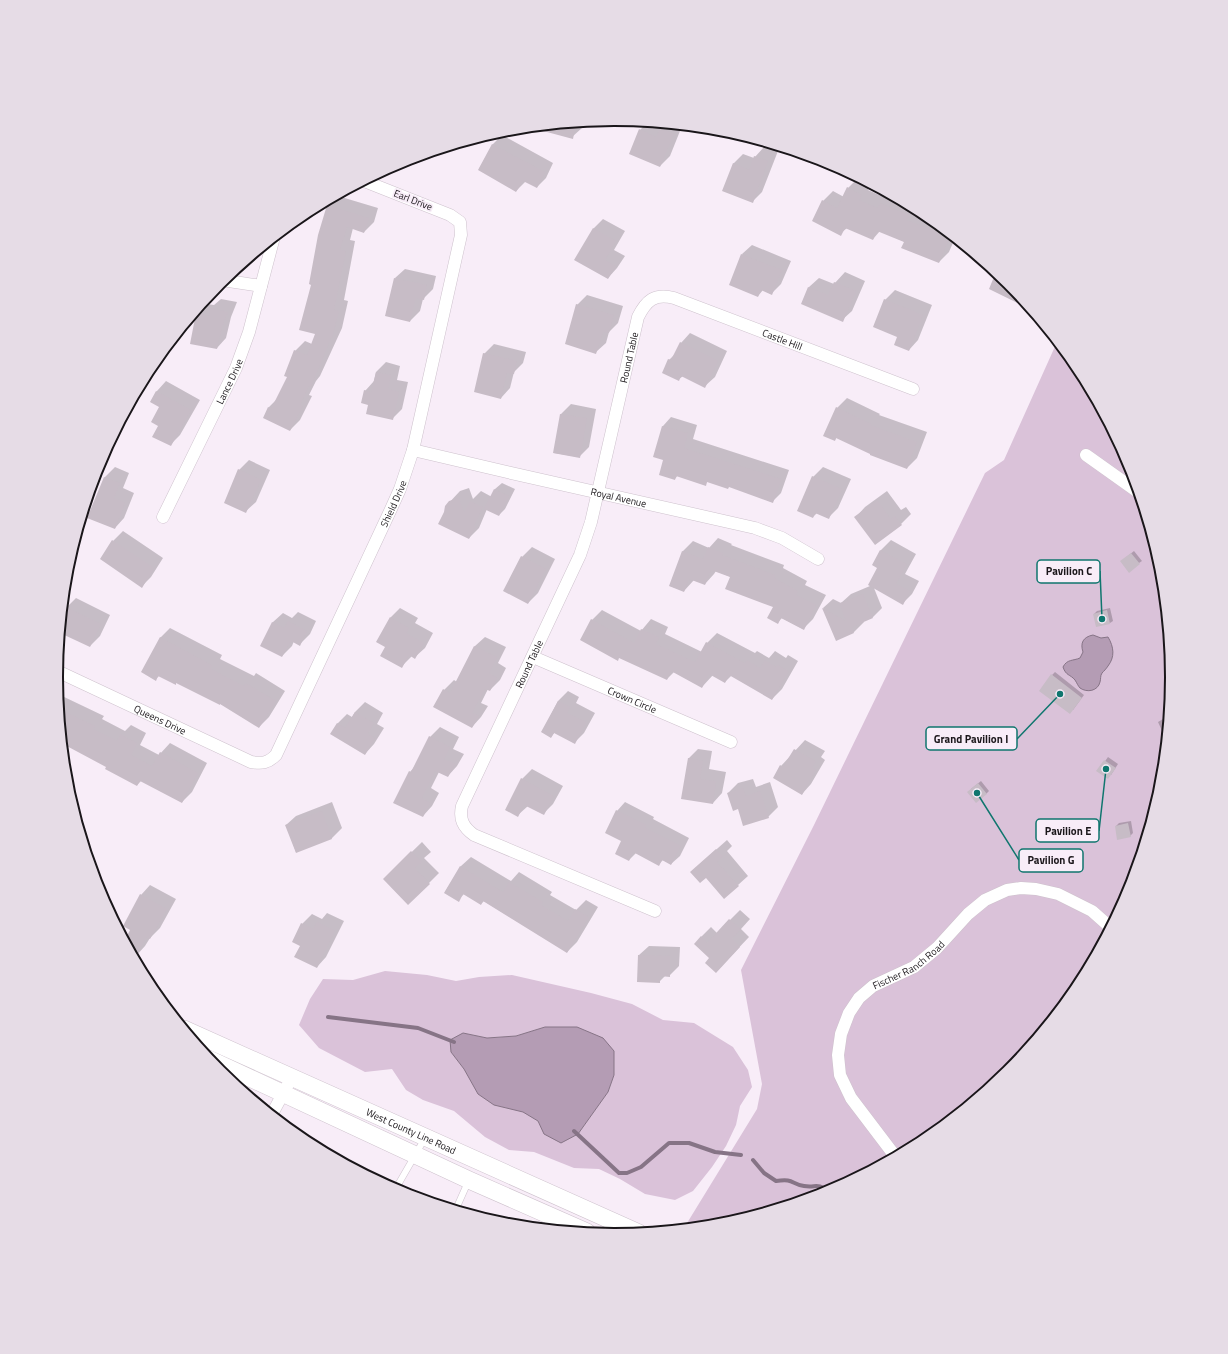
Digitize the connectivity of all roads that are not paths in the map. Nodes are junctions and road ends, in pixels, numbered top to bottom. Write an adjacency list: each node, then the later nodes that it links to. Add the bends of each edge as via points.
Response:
1 (370, 183): 2 (street, Earl Drive, via 444,211)
2 (460, 222): 8 (street, Shield Drive, via 461,235)
3 (272, 246): 5 (street, Lance Drive)
4 (230, 281): 5 (street)
5 (261, 286): 12 (street, Lance Drive, via 236,368)
6 (652, 299): 7 (street, Castle Hill, via 659,296 674,298); 11 (street, Round Table, via 638,317)
7 (913, 389)
8 (413, 450): 11 (street, Royal Avenue); 17 (street, Shield Drive, via 391,509 276,755)
9 (1086, 456): 10 (street)
10 (1131, 487)
11 (598, 492): 13 (street, Royal Avenue, via 755,528 782,538); 14 (street, Round Table, via 580,555)
12 (163, 517)
13 (818, 559)
14 (533, 657): 16 (street, Crown Circle); 18 (street, Round Table, via 462,806 462,823 474,835)
15 (63, 674): 17 (street, Queens Drive, via 251,762)
16 (731, 742)
17 (265, 763)
18 (655, 912)
19 (1106, 924): 26 (street, Fischer Ranch Road, via 1092,911 1058,894 1036,889 1007,890 986,900 968,914 937,948 914,967 873,986 859,998 841,1034 838,1054 840,1075 851,1098)
20 (195, 1034): 22 (main road, West County Line Road)
21 (222, 1065): 23 (main road, West County Line Road)
22 (292, 1077): 23 (street); 25 (main road, West County Line Road)
23 (284, 1094): 24 (street); 27 (main road, West County Line Road)
24 (274, 1110)
25 (425, 1137): 27 (lane); 32 (main road, West County Line Road)
26 (892, 1152)
27 (415, 1155): 28 (main road, West County Line Road); 29 (lane)
28 (469, 1180): 30 (lane); 31 (main road, West County Line Road)
29 (398, 1184)
30 (458, 1205)
31 (575, 1227)
32 (629, 1228)

